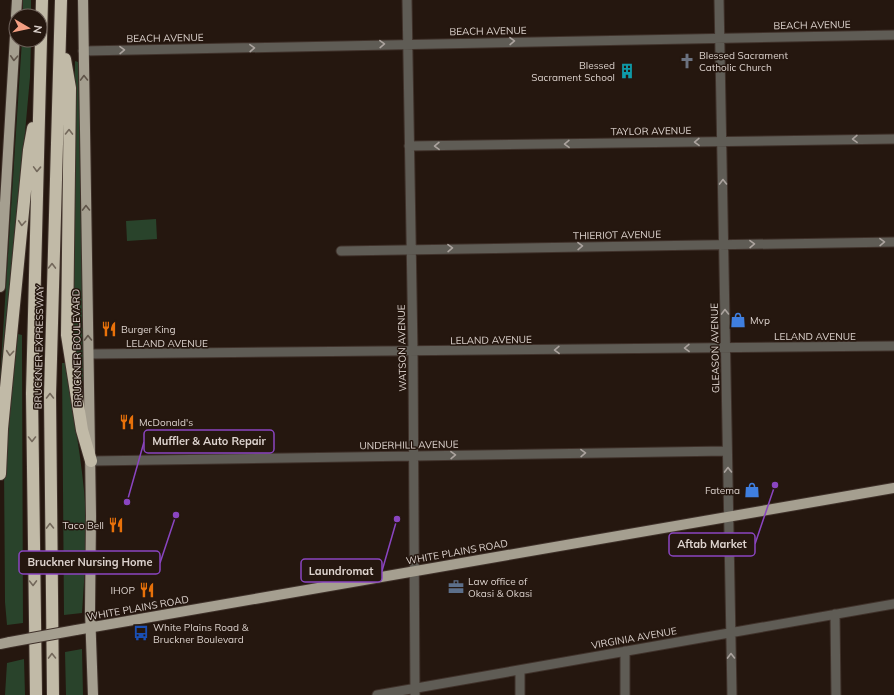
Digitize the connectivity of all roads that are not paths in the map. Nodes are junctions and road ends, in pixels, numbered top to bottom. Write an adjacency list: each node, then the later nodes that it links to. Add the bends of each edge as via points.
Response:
1 (42, 0): 12 (highway, BRUCKNER EXPRESSWAY)
2 (61, 0): 6 (highway, BRUCKNER EXPRESSWAY)
3 (82, 0): 11 (main road, BRUCKNER BOULEVARD)
4 (407, 0): 9 (street, WATSON AVENUE)
5 (719, 0): 8 (street, GLEASON AVENUE)
6 (60, 28): 29 (highway, one-way to 6, via 82,430 67,335 70,88); 43 (highway, BRUCKNER EXPRESSWAY, one-way to 6, via 50,395)
7 (894, 35): 8 (street, BEACH AVENUE)
8 (720, 38): 9 (street, BEACH AVENUE, one-way to 8); 14 (street, GLEASON AVENUE)
9 (408, 43): 11 (street, BEACH AVENUE, one-way to 9); 15 (street, WATSON AVENUE)
10 (13, 48): 16 (main road, one-way to 16)
11 (83, 51): 26 (main road, BRUCKNER BOULEVARD, one-way to 11)
12 (40, 88): 30 (highway, one-way to 30, via 28,157); 42 (highway, BRUCKNER EXPRESSWAY, one-way to 42, via 32,386)
13 (894, 138): 14 (street, TAYLOR AVENUE, one-way to 14)
14 (722, 141): 15 (street, TAYLOR AVENUE, one-way to 15); 18 (street, GLEASON AVENUE, one-way to 14)
15 (409, 146): 19 (street, WATSON AVENUE)
16 (5, 151): 21 (main road)
17 (894, 242): 18 (street, THIERIOT AVENUE, one-way to 17)
18 (724, 244): 19 (street, THIERIOT AVENUE, one-way to 18); 24 (street, GLEASON AVENUE, one-way to 18)
19 (411, 249): 20 (street, THIERIOT AVENUE); 25 (street, WATSON AVENUE)
20 (341, 251)
21 (1, 258): 22 (main road)
22 (0, 287)
23 (894, 346): 24 (street, LELAND AVENUE)
24 (726, 347): 25 (street, LELAND AVENUE, one-way to 25); 27 (street, GLEASON AVENUE)
25 (414, 352): 26 (street, LELAND AVENUE); 28 (street, WATSON AVENUE)
26 (89, 354): 29 (main road, BRUCKNER BOULEVARD)
27 (728, 450): 28 (street, UNDERHILL AVENUE, one-way to 27); 32 (street, GLEASON AVENUE, one-way to 27)
28 (414, 456): 29 (street, UNDERHILL AVENUE); 33 (street, WATSON AVENUE)
29 (91, 461): 36 (main road, BRUCKNER BOULEVARD)
30 (0, 474)
31 (894, 488): 32 (main road, WHITE PLAINS ROAD)
32 (729, 516): 33 (main road, WHITE PLAINS ROAD); 37 (street, GLEASON AVENUE)
33 (414, 571): 36 (main road, WHITE PLAINS ROAD); 41 (street, WATSON AVENUE)
34 (894, 604): 35 (street, VIRGINIA AVENUE)
35 (835, 614): 37 (street, VIRGINIA AVENUE); 49 (street)
36 (91, 628): 38 (main road, WHITE PLAINS ROAD, bridge); 44 (main road, BRUCKNER BOULEVARD)
37 (731, 633): 39 (street, VIRGINIA AVENUE); 48 (street, GLEASON AVENUE, one-way to 37)
38 (5, 643)
39 (625, 651): 40 (street, VIRGINIA AVENUE); 47 (street)
40 (520, 670): 41 (street, VIRGINIA AVENUE); 46 (street)
41 (414, 692): 45 (street, VIRGINIA AVENUE)
42 (36, 695)
43 (53, 695)
44 (93, 695)
45 (378, 695)
46 (520, 695)
47 (625, 695)
48 (732, 695)
49 (836, 695)

